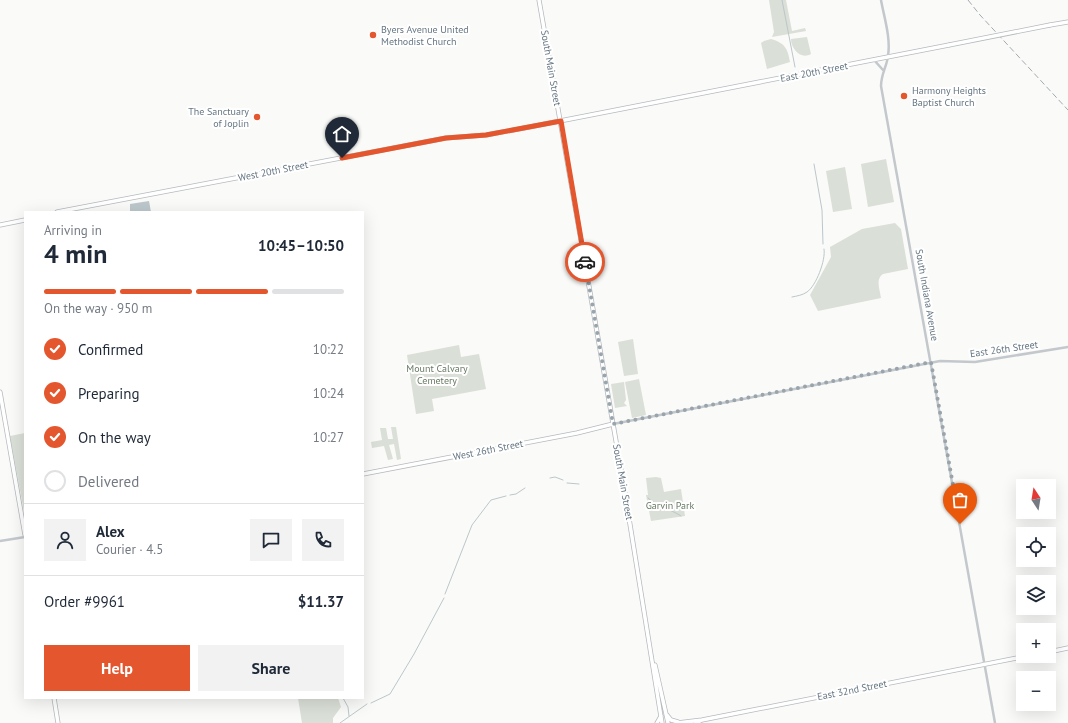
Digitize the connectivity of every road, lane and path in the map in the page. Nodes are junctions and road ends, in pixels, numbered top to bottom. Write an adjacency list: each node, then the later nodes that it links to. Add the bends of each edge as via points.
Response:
1 (539, 0): 7 (main road, South Main Street)
2 (881, 0): 4 (street, South Indiana Avenue)
3 (1068, 22): 4 (main road, East 20th Street, bridge)
4 (888, 58): 5 (main road, East 20th Street); 6 (street, South Indiana Avenue)
5 (874, 60): 6 (street); 7 (main road, East 20th Street)
6 (883, 71): 12 (street, South Indiana Avenue, via 881,86)
7 (561, 121): 8 (main road, West 20th Street, via 486,135 446,138); 14 (main road, South Main Street)
8 (62, 211)
9 (24, 220): 10 (main road)
10 (0, 225)
11 (1068, 347): 12 (street, East 26th Street, via 975,362)
12 (931, 362): 14 (street, East 26th Street); 23 (street, South Indiana Avenue)
13 (0, 392): 16 (main road)
14 (613, 424): 15 (main road, West 26th Street); 21 (main road, South Main Street)
15 (364, 474)
16 (24, 530)
17 (24, 536): 18 (street)
18 (0, 541)
19 (1068, 648): 20 (main road)
20 (1056, 651)
21 (652, 656): 25 (main road, South Main Street); 26 (main road, South Main Street)
22 (1016, 658): 23 (main road, East 32nd Street)
23 (985, 664): 27 (main road, East 32nd Street); 34 (street, South Indiana Avenue)
24 (54, 699): 28 (main road)
25 (666, 714): 31 (main road, South Main Street); 32 (main road)
26 (661, 715): 29 (main road); 30 (main road, South Main Street)
27 (702, 720): 32 (main road, East 32nd Street); 33 (main road)
28 (58, 723)
29 (657, 723)
30 (662, 723)
31 (668, 723)
32 (678, 723)
33 (696, 723)
34 (995, 723)

